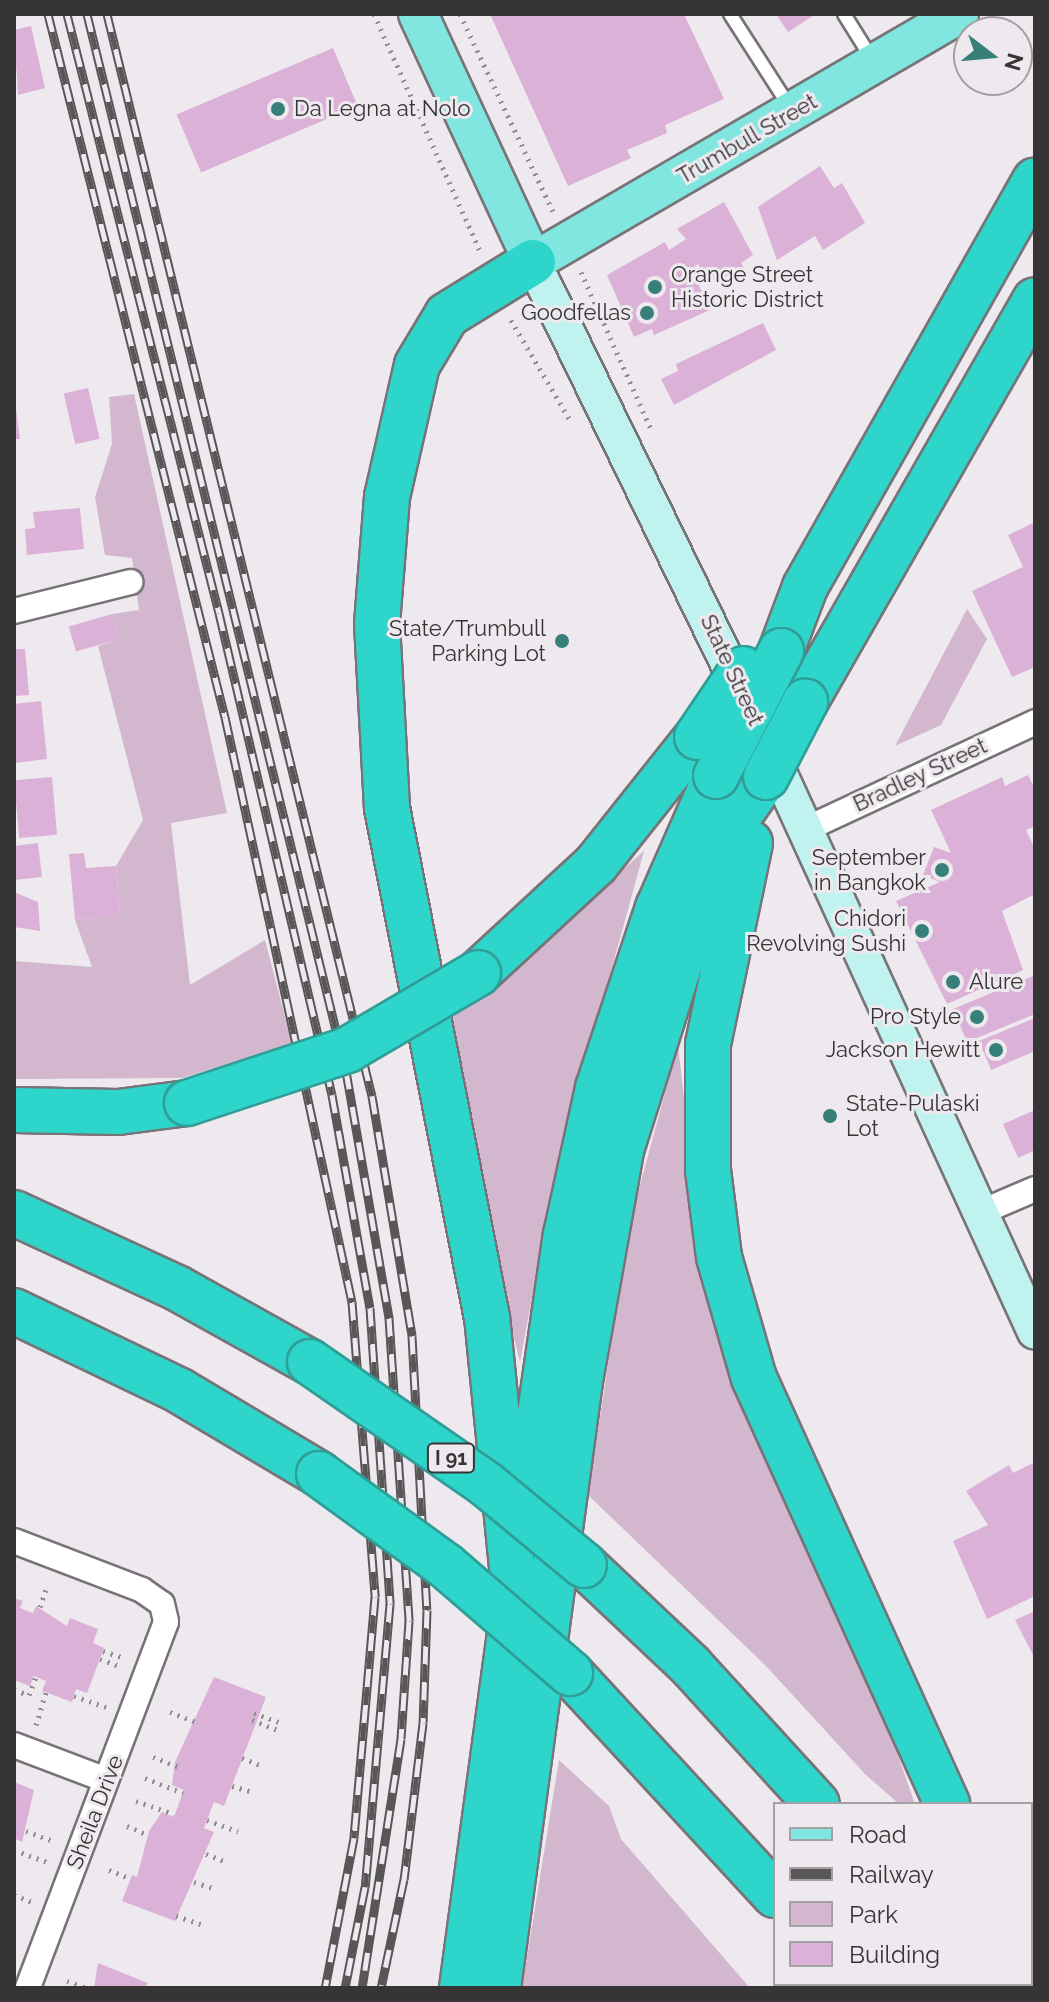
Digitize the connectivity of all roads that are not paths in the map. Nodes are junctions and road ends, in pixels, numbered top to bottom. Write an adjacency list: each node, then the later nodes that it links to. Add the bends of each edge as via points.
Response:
1 (418, 14): 8 (main road, State Street)
2 (730, 14): 6 (lane)
3 (844, 14): 5 (lane)
4 (959, 14): 5 (main road, Trumbull Street)
5 (876, 65): 6 (main road, Trumbull Street)
6 (793, 113): 8 (main road, Trumbull Street)
7 (1035, 181): 12 (highway)
8 (533, 262): 14 (main road, State Street); 23 (highway, via 447,315 420,356 387,497 377,624 387,808 485,1305)
9 (1035, 300): 15 (highway, bridge, via 805,702)
10 (130, 582): 11 (street)
11 (14, 611)
12 (776, 639): 16 (highway, bridge, via 585,876 478,973 347,1050 187,1103 104,1113); 23 (highway, bridge, via 639,958 595,1100 566,1235)
13 (1035, 722): 14 (street, Bradley Street)
14 (806, 829): 19 (main road, State Street)
15 (742, 834): 27 (highway, via 706,1073 708,1170 725,1284 767,1410); 31 (highway, via 661,1011 609,1207)
16 (14, 1110)
17 (1035, 1189): 19 (street)
18 (14, 1213): 26 (highway, I 91, bridge, via 177,1288 310,1362 474,1474 584,1565 690,1665)
19 (979, 1213): 21 (main road, State Street)
20 (14, 1311): 28 (highway, bridge, via 167,1384 319,1474 446,1566 570,1673)
21 (1035, 1332)
22 (14, 1541): 25 (street, Sheila Drive, via 142,1590 162,1604 163,1637)
23 (515, 1597): 30 (highway)
24 (14, 1745): 25 (street)
25 (106, 1780): 29 (street, Sheila Drive)
26 (815, 1802)
27 (946, 1802)
28 (773, 1893)
29 (28, 1988)
30 (462, 1988)
31 (498, 1988)

